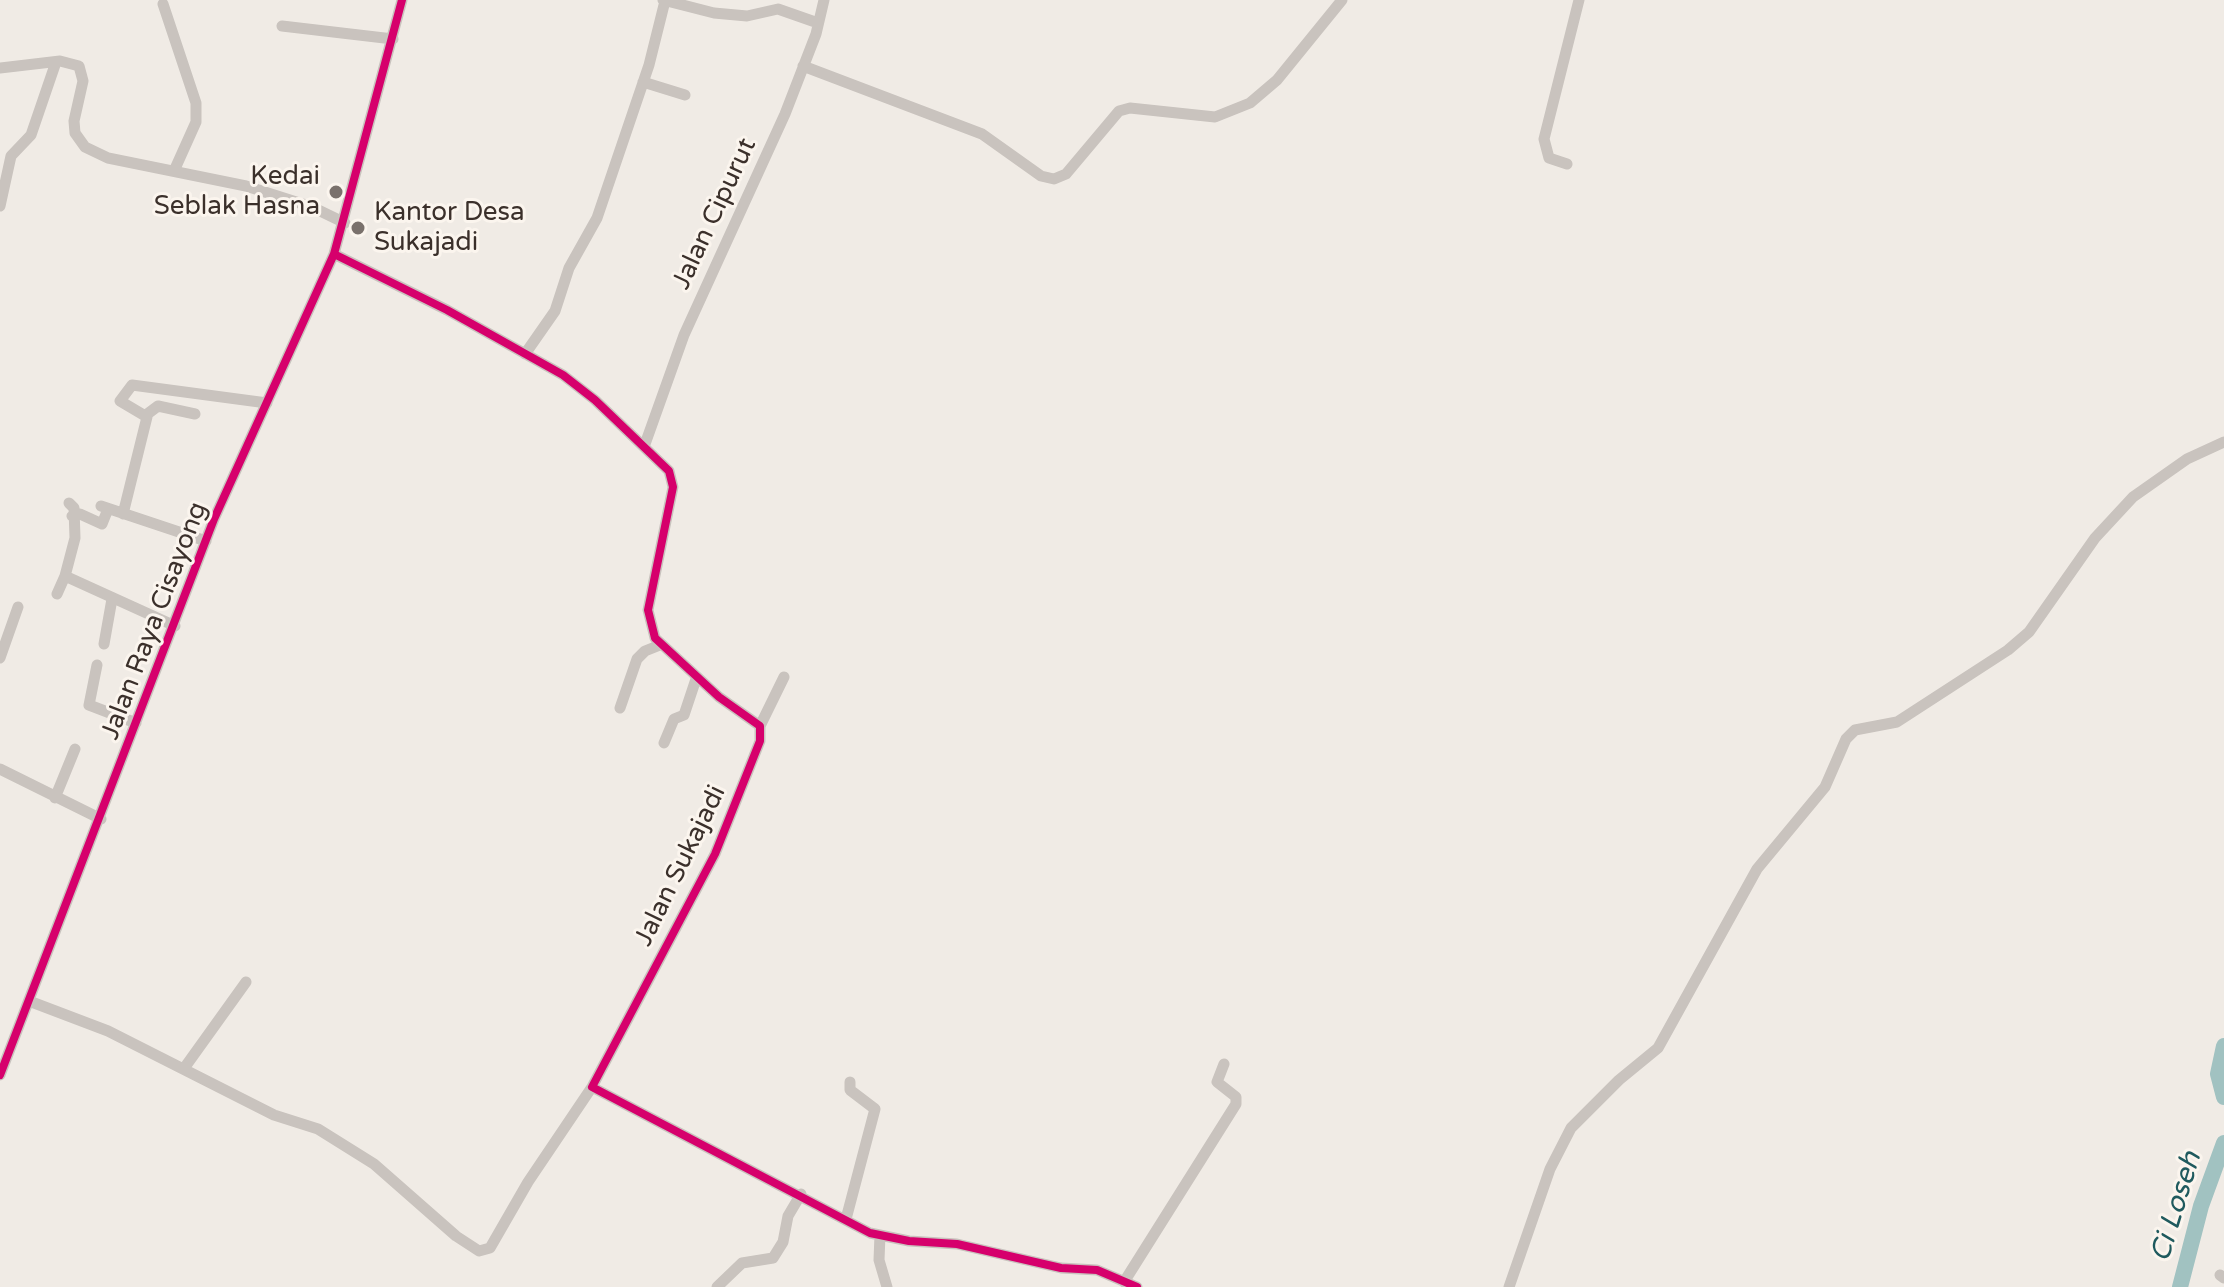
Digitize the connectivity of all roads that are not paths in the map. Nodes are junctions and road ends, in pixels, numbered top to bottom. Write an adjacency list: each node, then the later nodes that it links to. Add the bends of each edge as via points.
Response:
1 (402, 0): 9 (street, Jalan Raya Cisayong)
2 (664, 0): 7 (street, via 747,16 778,9); 13 (street)
3 (824, 0): 7 (street, Jalan Cipurut)
4 (1342, 0): 11 (street, via 1277,80 1250,103 1215,117 1119,111 1066,174 1054,179 1041,176 982,134)
5 (1579, 0): 15 (street, via 1544,139 1549,158)
6 (163, 4): 16 (street, via 196,103 196,122)
7 (818, 23): 11 (street, Jalan Cipurut)
8 (282, 26): 9 (street)
9 (393, 39): 18 (street, Jalan Raya Cisayong)
10 (56, 62): 12 (street); 16 (street, via 72,63 83,71 74,121 78,141 108,158); 17 (street, via 31,135 11,156)
11 (803, 66): 25 (street, Jalan Cipurut, via 684,335)
12 (0, 68)
13 (643, 82): 14 (street); 20 (street, via 597,218 569,268 555,311)
14 (685, 95)
15 (1567, 164)
16 (174, 171): 18 (street, via 246,186)
17 (0, 206)
18 (345, 223): 19 (street, Jalan Raya Cisayong)
19 (334, 254): 20 (street); 21 (street, Jalan Raya Cisayong)
20 (525, 354): 25 (street, via 595,400)
21 (267, 403): 23 (street, via 132,385 120,401); 29 (street, Jalan Raya Cisayong)
22 (195, 414): 23 (street, via 158,406)
23 (146, 415): 27 (street)
24 (2224, 442): 63 (street, via 2187,459 2133,497 2095,538 2029,632 2008,650 1897,722 1855,730 1846,739 1825,787 1757,869 1658,1048 1571,1128 1550,1169)
25 (644, 447): 36 (street, via 669,471 673,487 648,610)
26 (69, 503): 28 (street)
27 (123, 514): 28 (street, via 105,508 102,524); 29 (street)
28 (72, 516): 30 (street, via 74,544)
29 (206, 541): 34 (street, Jalan Raya Cisayong)
30 (65, 576): 31 (street); 32 (street)
31 (57, 594)
32 (112, 599): 34 (street); 35 (street)
33 (18, 607): 37 (street)
34 (175, 626): 42 (street, Jalan Raya Cisayong)
35 (104, 644)
36 (660, 645): 40 (street); 41 (street, via 637,659)
37 (0, 658)
38 (97, 665): 42 (street, via 89,705)
39 (784, 677): 43 (street, Jalan Sukajadi)
40 (696, 679): 43 (street); 44 (street, via 684,715 674,719)
41 (620, 708)
42 (136, 723): 48 (street, Jalan Raya Cisayong)
43 (760, 726): 55 (street, Jalan Sukajadi, via 760,741 715,854)
44 (664, 743)
45 (75, 749): 47 (street)
46 (0, 769): 47 (street)
47 (55, 798): 48 (street)
48 (101, 819): 50 (street, Jalan Raya Cisayong)
49 (246, 982): 52 (street)
50 (29, 1001): 52 (street); 53 (street, Jalan Raya Cisayong)
51 (1224, 1064): 59 (street, via 1217,1082 1236,1097 1236,1104)
52 (185, 1067): 55 (street, Jalan Sukajadi, via 274,1115 318,1129 363,1157 470,1248 483,1252)
53 (0, 1075)
54 (850, 1082): 57 (street, via 850,1090 875,1109)
55 (592, 1087): 56 (street)
56 (801, 1194): 57 (street); 60 (street, via 784,1224 778,1253 768,1261 742,1263)
57 (846, 1219): 58 (street)
58 (880, 1235): 59 (street, via 1097,1270); 61 (street, via 879,1260)
59 (1124, 1282): 62 (street)
60 (717, 1287)
61 (887, 1287)
62 (1137, 1287)
63 (1509, 1287)

